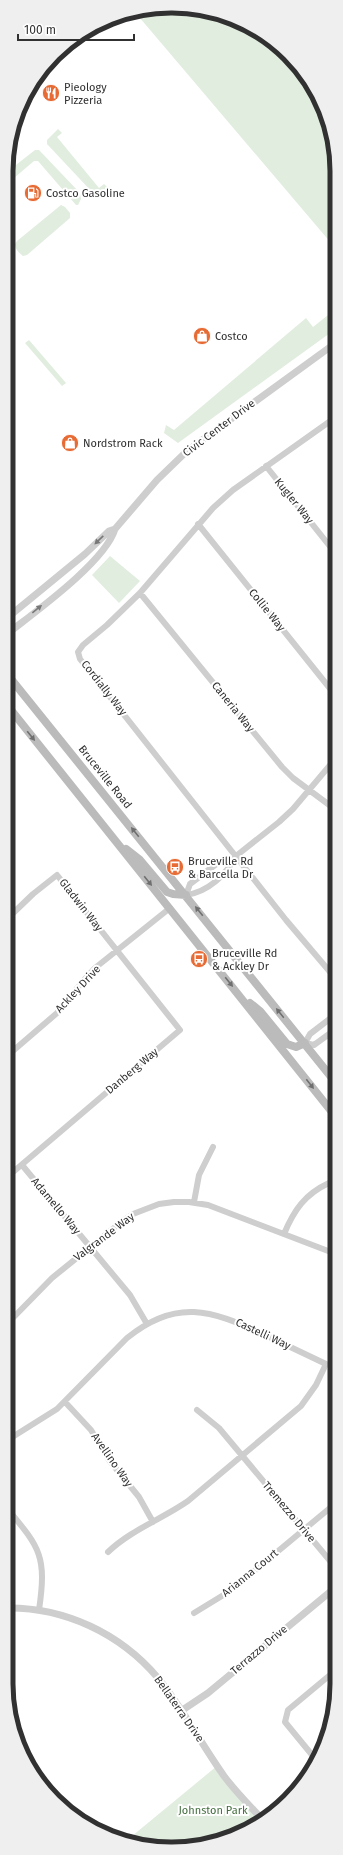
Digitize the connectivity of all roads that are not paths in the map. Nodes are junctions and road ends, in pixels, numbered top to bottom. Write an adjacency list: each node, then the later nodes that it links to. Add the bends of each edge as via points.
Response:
1 (330, 346): 5 (street, Civic Center Drive, via 187,450)
2 (330, 421): 3 (street, Cordially Way)
3 (266, 466): 4 (street, Cordially Way, via 233,490); 6 (street, Kugler Way)
4 (198, 524): 7 (street, Cordially Way); 11 (street, Collie Way)
5 (115, 529): 8 (street, Civic Center Drive, one-way to 8, via 109,531); 9 (street, Civic Center Drive, one-way to 5, via 81,573 113,536)
6 (330, 546)
7 (140, 593): 14 (street, Caneria Way, via 282,767); 17 (street, Cordially Way, via 83,645 78,652 79,656)
8 (13, 613)
9 (13, 629)
10 (13, 681): 18 (main road, Bruceville Road, one-way to 10)
11 (330, 689)
12 (13, 712): 16 (main road, one-way to 16)
13 (330, 766): 14 (street)
14 (310, 791): 15 (street, Caneria Way); 17 (street, via 279,822)
15 (330, 806)
16 (117, 842): 18 (main road, via 140,860 167,892); 19 (main road, one-way to 19)
17 (236, 856): 18 (street, via 216,865 190,884); 18 (street, via 223,875 198,893); 22 (street, Cordially Way)
18 (186, 895): 26 (main road, Bruceville Road, one-way to 18)
19 (170, 908): 21 (street, Ackley Drive); 23 (main road, one-way to 23)
20 (13, 913): 21 (street, Gladwin Way, via 57,875)
21 (118, 951): 27 (street, Ackley Drive, via 84,980 57,1013); 31 (street, Danberg Way, via 180,1030)
22 (330, 972)
23 (238, 994): 26 (main road, via 260,1010 287,1044 296,1047); 29 (main road, one-way to 29)
24 (330, 1019): 26 (street, via 310,1034)
25 (330, 1033): 26 (street, via 314,1045)
26 (305, 1043): 28 (main road, Bruceville Road)
27 (13, 1051)
28 (330, 1075)
29 (330, 1109)
30 (213, 1147): 34 (street, via 199,1175)
31 (22, 1165): 32 (street, Danberg Way); 36 (street, Adamello Way)
32 (13, 1172)
33 (329, 1183): 35 (street, via 317,1189 300,1204)
34 (194, 1202): 35 (street, Valgrande Way, via 222,1209); 36 (street, Valgrande Way, via 174,1202 144,1209 120,1223)
35 (284, 1234): 37 (street, Valgrande Way)
36 (90, 1247): 38 (street, Valgrande Way, via 52,1278); 39 (street, Adamello Way, via 130,1295)
37 (330, 1252)
38 (13, 1318)
39 (147, 1324): 40 (street, Castelli Way, via 127,1338); 43 (street, Castelli Way, via 175,1313 216,1314 326,1364 302,1406)
40 (65, 1402): 42 (street, Castelli Way); 46 (street, Avellino Way, via 91,1430 112,1464 139,1497)
41 (197, 1410): 43 (street, Tremezzo Drive, via 219,1428)
42 (13, 1437)
43 (243, 1456): 46 (street, Castelli Way, via 188,1501); 47 (street, Tremezzo Drive)
44 (330, 1508): 47 (street)
45 (13, 1516): 52 (street, via 29,1535 40,1558 43,1584)
46 (153, 1522): 48 (street, Castelli Way, via 129,1535)
47 (304, 1529): 49 (street, Tremezzo Drive); 53 (street, Arianna Court, via 225,1594)
48 (108, 1552)
49 (330, 1561)
50 (330, 1592): 55 (street, Terrazzo Drive, via 208,1693)
51 (13, 1608): 52 (street, Bellaterra Drive)
52 (39, 1610): 55 (street, Bellaterra Drive, via 81,1622 114,1639 158,1678)
53 (194, 1613)
54 (330, 1675): 56 (street, via 288,1710 285,1722)
55 (181, 1711): 57 (street, Bellaterra Drive, via 224,1776)
56 (313, 1756)
57 (259, 1816)

